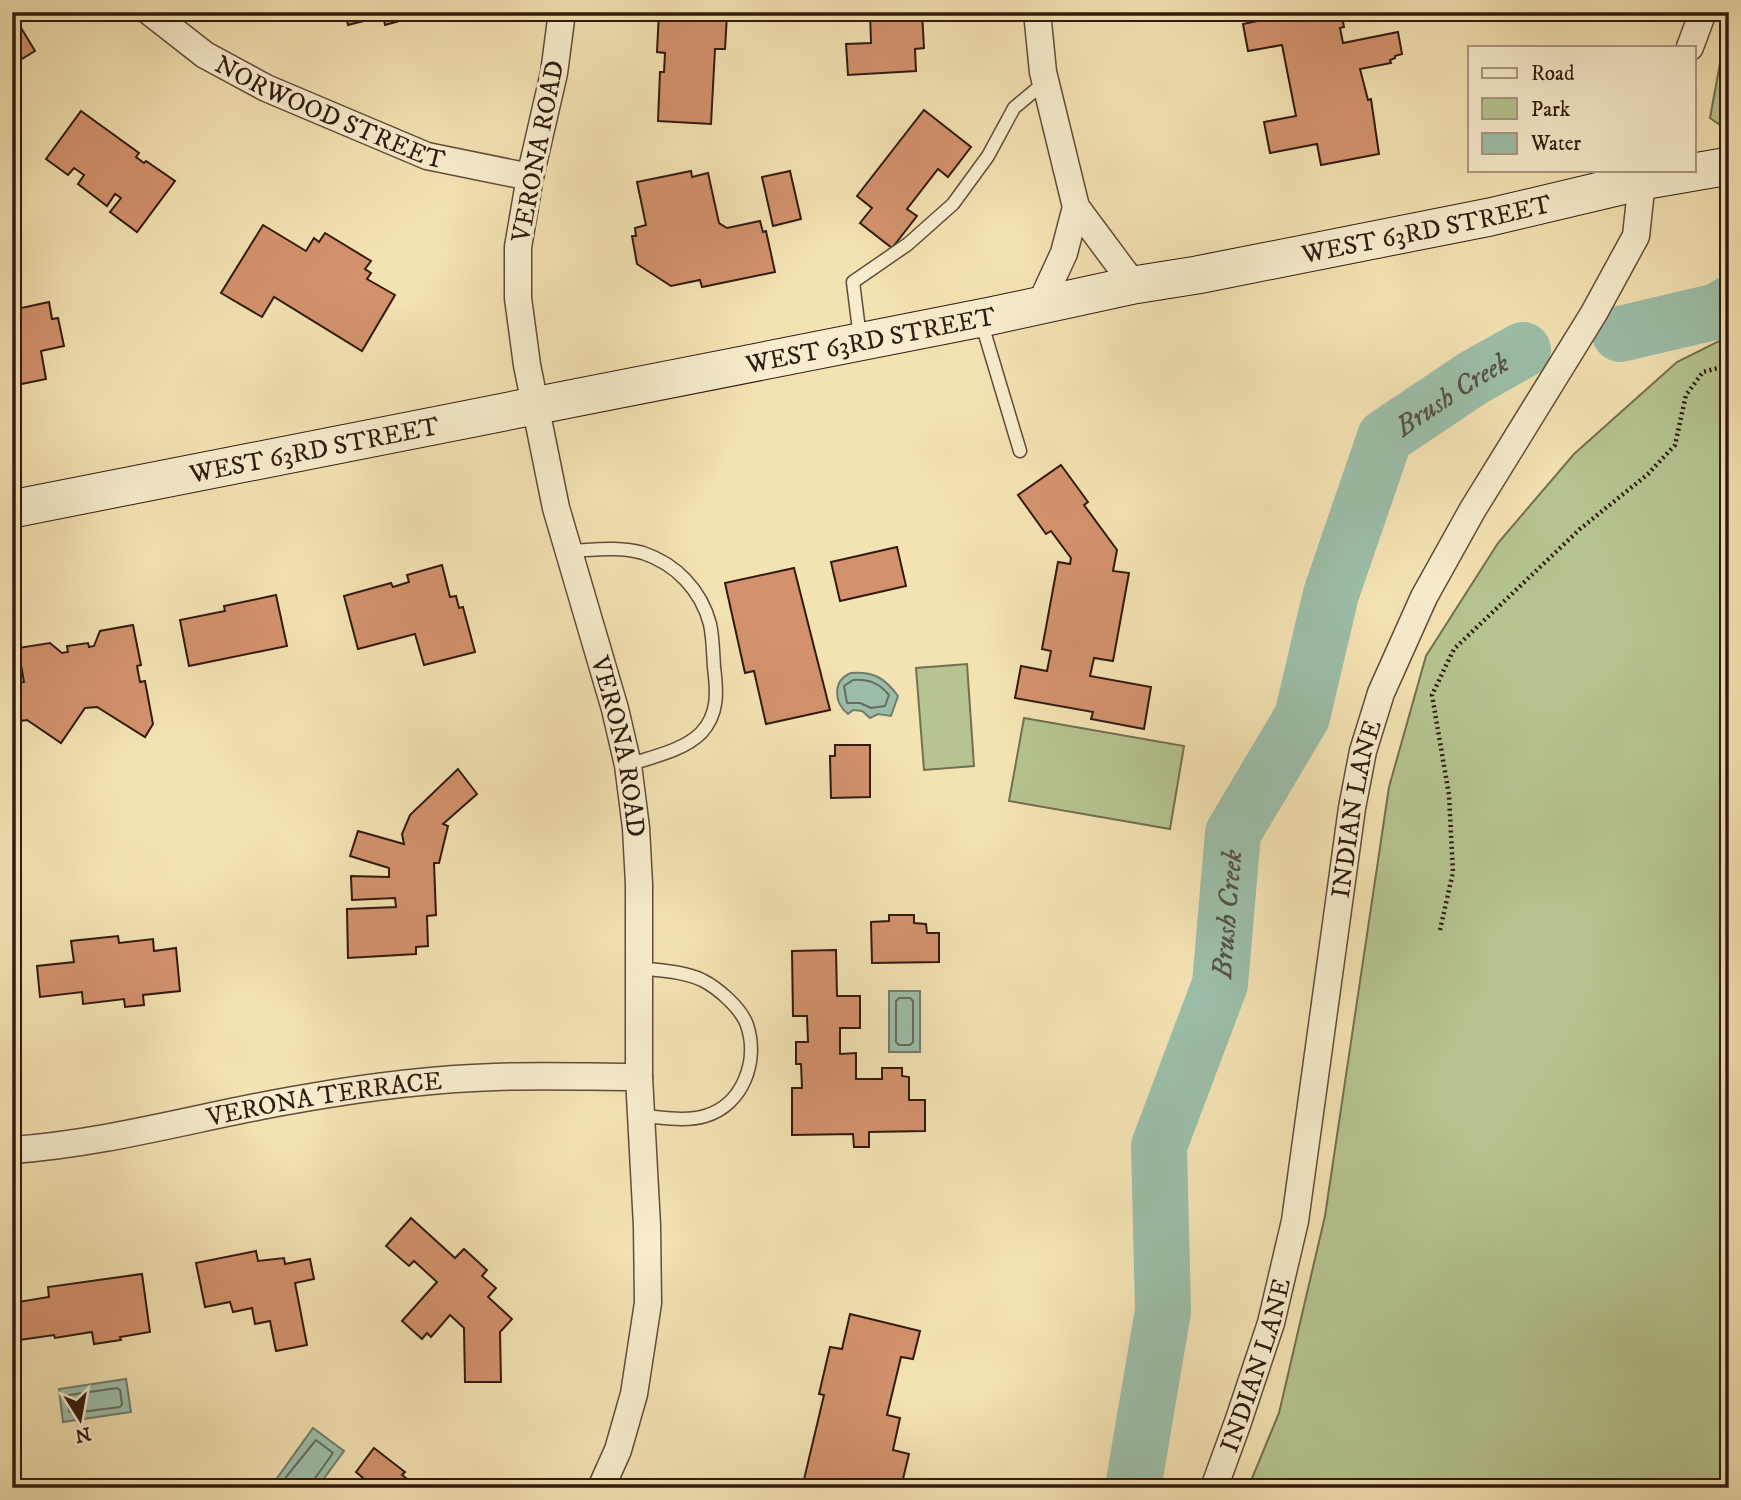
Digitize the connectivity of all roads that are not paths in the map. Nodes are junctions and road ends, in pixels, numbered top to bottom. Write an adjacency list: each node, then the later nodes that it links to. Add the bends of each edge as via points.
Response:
1 (150, 12): 11 (street, NORWOOD STREET, via 205,55 266,88 428,156)
2 (562, 12): 11 (street, VERONA ROAD, via 554,73)
3 (1037, 12): 6 (street)
4 (1703, 12): 5 (street)
5 (1690, 46)
6 (1045, 82): 12 (street); 16 (lane, via 1014,108 988,156 953,204 908,244 853,282)
7 (1729, 166): 8 (main road, WEST 63RD STREET)
8 (1696, 169)
9 (1672, 172): 10 (main road, WEST 63RD STREET)
10 (1644, 175): 13 (main road, WEST 63RD STREET, via 1490,218); 27 (street, INDIAN LANE, via 1636,236 1473,509 1424,597 1381,693 1352,808 1295,1221 1270,1323)
11 (530, 177): 17 (street, VERONA ROAD, via 518,247 518,298)
12 (1076, 207): 13 (street); 14 (street, via 1064,253)
13 (1134, 285): 14 (main road, WEST 63RD STREET)
14 (1040, 306): 15 (main road, WEST 63RD STREET)
15 (980, 317): 16 (main road, WEST 63RD STREET); 18 (lane)
16 (860, 341): 17 (main road, WEST 63RD STREET)
17 (535, 406): 19 (main road, WEST 63RD STREET); 20 (street, VERONA ROAD)
18 (1020, 451)
19 (12, 509)
20 (567, 551): 21 (street, VERONA ROAD); 21 (lane, via 642,553 676,570 699,595 710,625 715,711 700,733 673,750)
21 (628, 765): 22 (street, VERONA ROAD, via 636,828)
22 (639, 968): 23 (street, VERONA ROAD); 24 (lane, via 682,973 704,981 729,1001 746,1023 751,1047 749,1070 737,1095 722,1109 684,1119)
23 (639, 1077): 24 (street, VERONA ROAD); 25 (street, VERONA TERRACE, via 495,1077 373,1087 145,1132)
24 (640, 1115): 26 (street, VERONA ROAD, via 648,1304 634,1394)
25 (12, 1150)
26 (601, 1488)
27 (1214, 1488)

